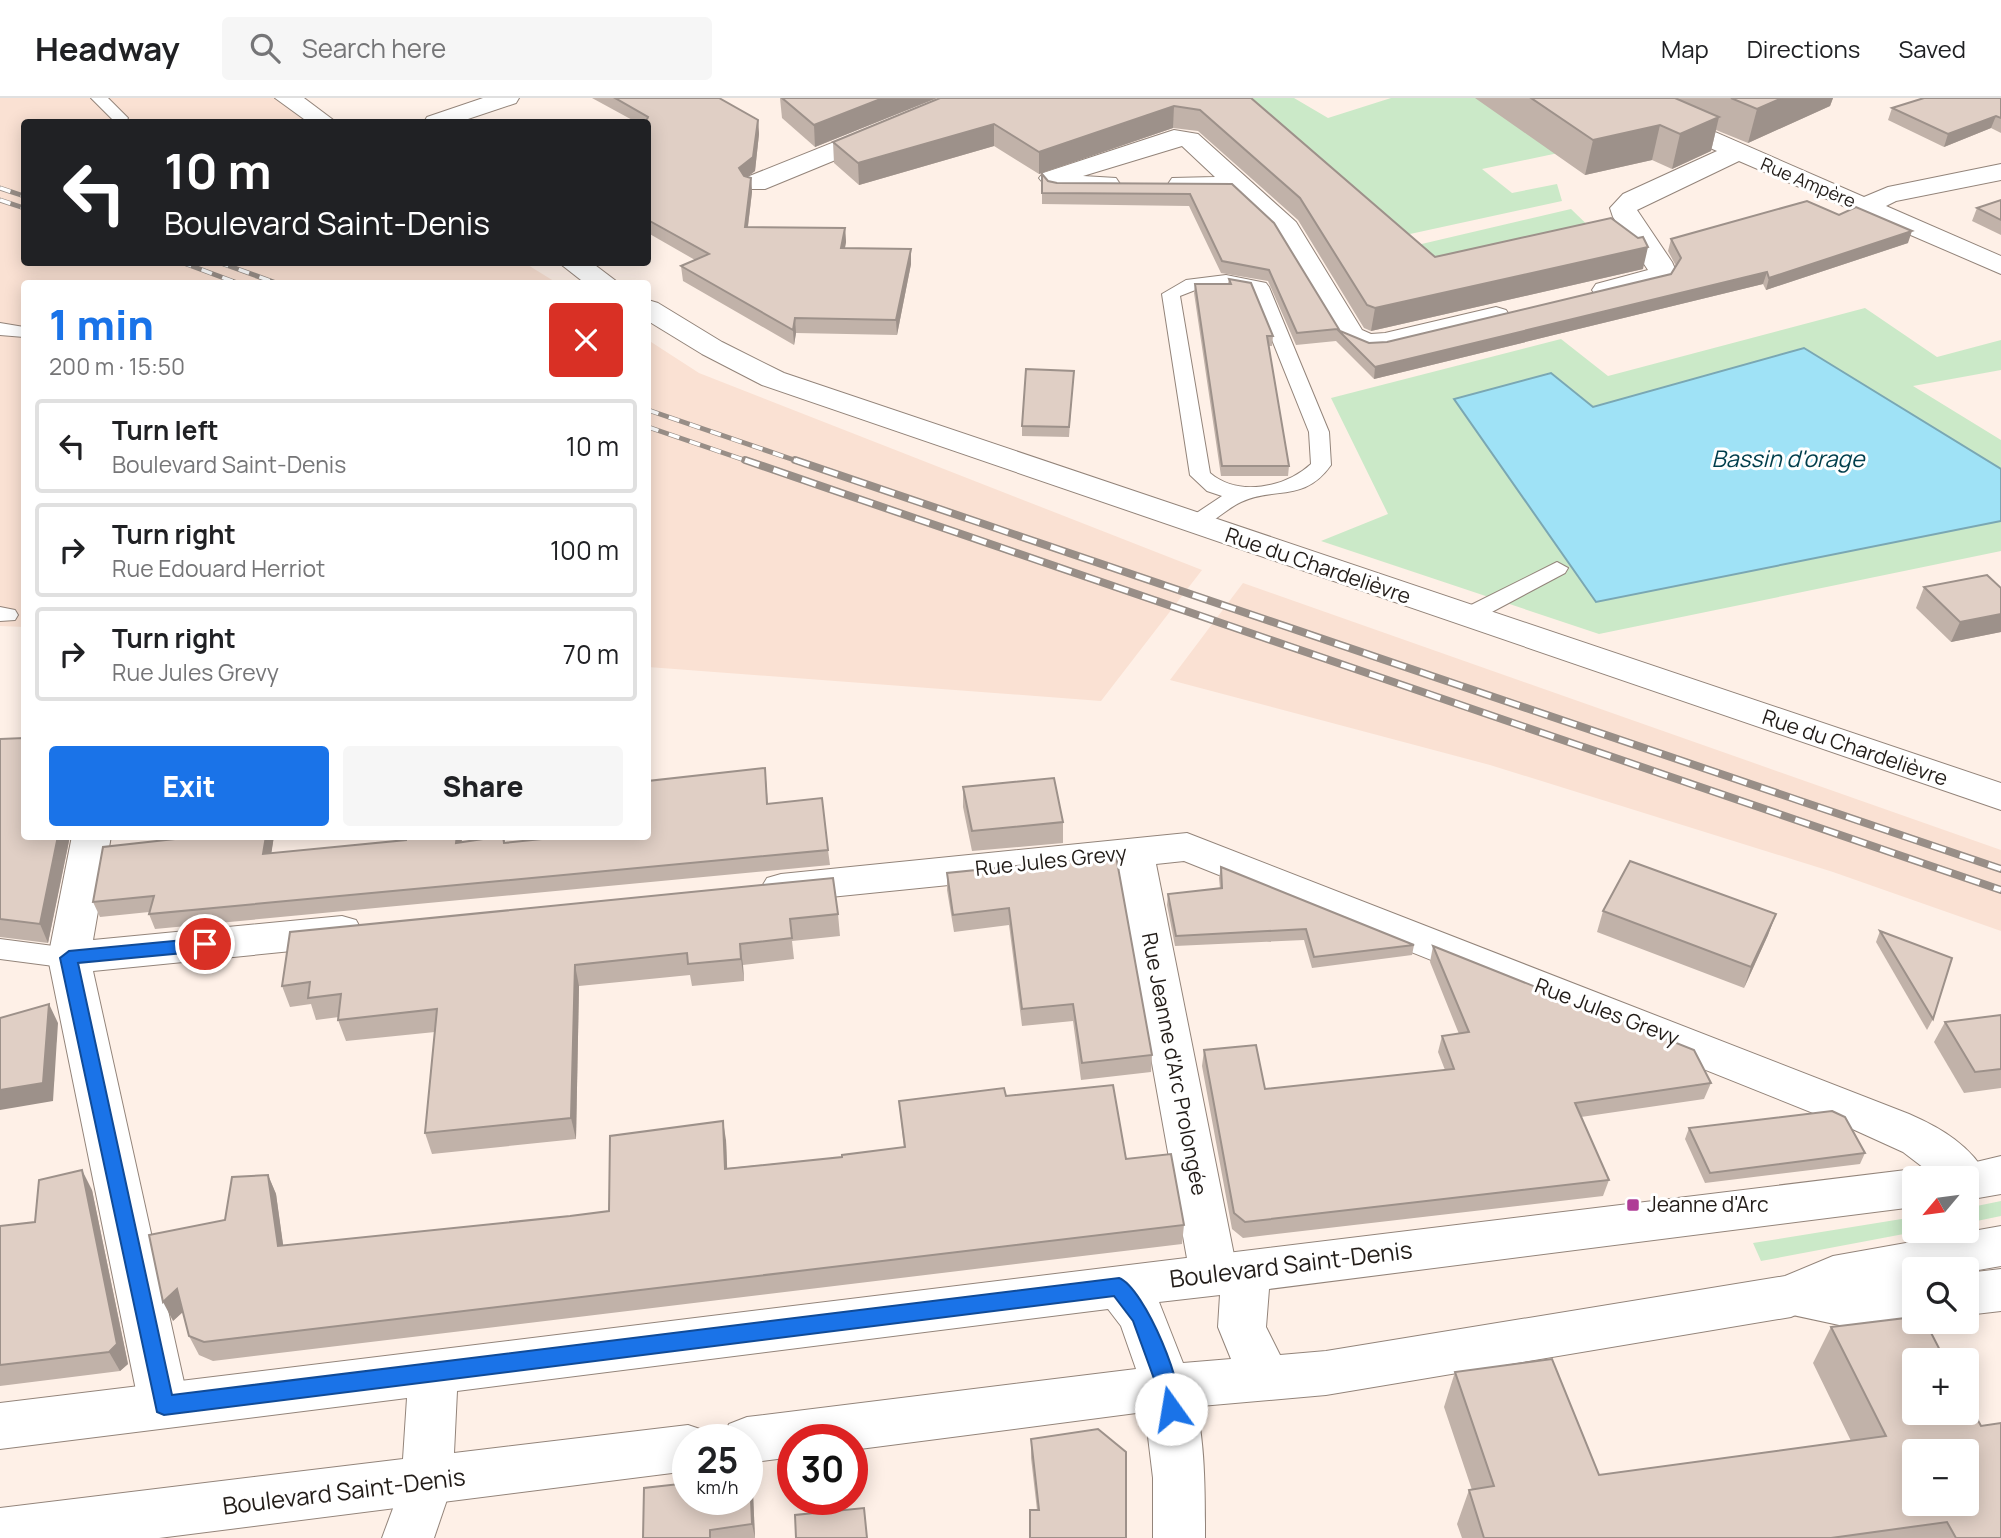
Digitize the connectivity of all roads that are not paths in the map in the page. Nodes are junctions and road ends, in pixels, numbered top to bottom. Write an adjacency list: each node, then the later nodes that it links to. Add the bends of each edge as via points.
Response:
1 (99, 98): 6 (lane)
2 (287, 98): 7 (street)
3 (507, 98): 8 (street)
4 (965, 98): 11 (street)
5 (1627, 100): 9 (street, Rue Ampère)
6 (120, 118)
7 (319, 119)
8 (445, 119)
9 (1737, 152): 13 (street, Rue Ampère); 17 (street, via 1623,208 1625,218 1658,258 1662,271 1657,277)
10 (2001, 172): 13 (street, via 1888,195)
11 (757, 183)
12 (1239, 184): 12 (street, via 1189,139 1174,138 1052,178 1057,184); 18 (street, via 1286,228 1352,336 1367,343)
13 (1864, 207): 15 (street, Rue Ampère)
14 (578, 266): 16 (street)
15 (2001, 266)
16 (600, 280)
17 (1575, 297)
18 (1521, 310)
19 (651, 311): 23 (street, Rue du Chardelièvre, via 774,379)
20 (0, 329): 21 (lane)
21 (21, 332)
22 (1241, 495): 22 (lane, via 1286,490 1305,481 1321,465 1319,432 1260,287 1234,279 1184,285 1171,294 1200,475 1214,488); 23 (lane)
23 (1193, 524): 25 (street, Rue du Chardelièvre)
24 (1557, 568): 25 (lane)
25 (1466, 616): 26 (street, Rue du Chardelièvre)
26 (2001, 797)
27 (91, 840): 32 (street)
28 (1135, 853): 29 (street, Rue Jules Grevy); 33 (street, Rue Jules Grevy, via 1187,847 1875,1119 1920,1138); 36 (street, Rue Jeanne d'Arc Prolongée)
29 (747, 891)
30 (373, 928): 32 (street)
31 (0, 949): 32 (lane)
32 (69, 958): 45 (street)
33 (1959, 1166)
34 (1902, 1189): 36 (street, Boulevard Saint-Denis)
35 (2001, 1246): 40 (street, via 1833,1276)
36 (1231, 1273): 37 (street, Boulevard Saint-Denis); 43 (street, via 1240,1327)
37 (1119, 1287): 42 (street, Boulevard Saint-Denis); 44 (street, via 1141,1316)
38 (2001, 1290): 39 (street)
39 (1979, 1293)
40 (1791, 1296): 41 (street, via 1853,1307); 43 (street, via 1326,1373)
41 (1902, 1301)
42 (433, 1373): 45 (street, Boulevard Saint-Denis); 49 (street)
43 (1267, 1378): 44 (street)
44 (1167, 1387): 47 (street); 52 (street, via 1179,1478)
45 (164, 1405): 46 (street, Boulevard Saint-Denis)
46 (0, 1426)
47 (763, 1438)
48 (672, 1450): 49 (street, Boulevard Saint-Denis)
49 (427, 1482): 50 (street, Boulevard Saint-Denis); 51 (street)
50 (0, 1533)
51 (408, 1538)
52 (1179, 1538)

